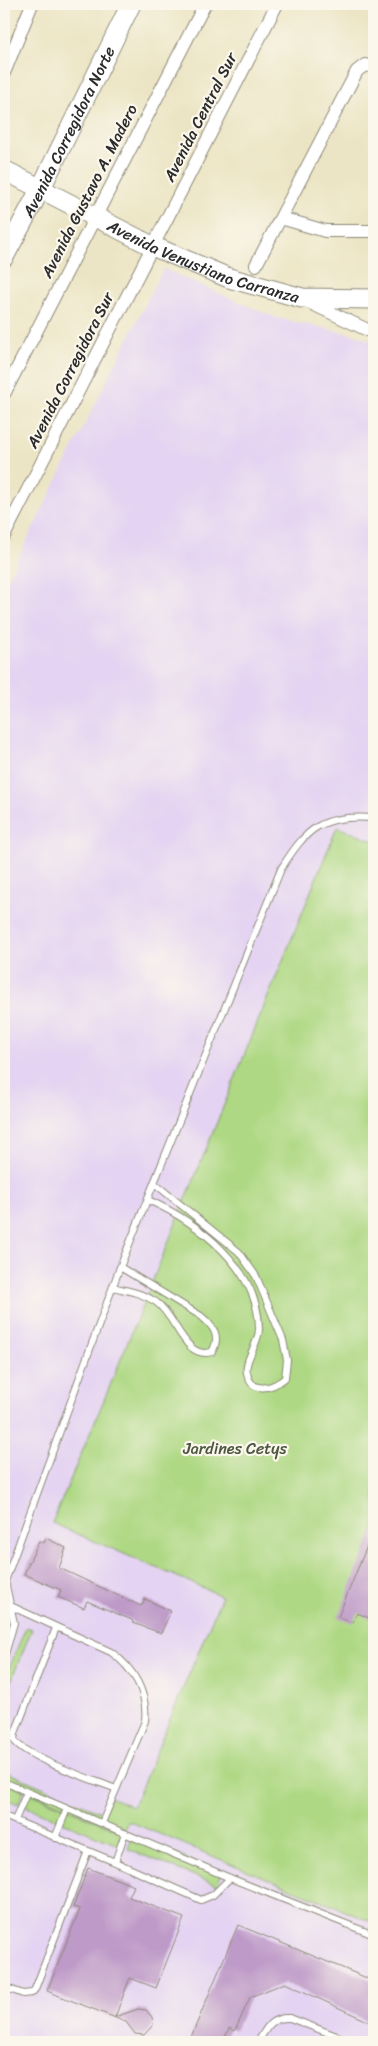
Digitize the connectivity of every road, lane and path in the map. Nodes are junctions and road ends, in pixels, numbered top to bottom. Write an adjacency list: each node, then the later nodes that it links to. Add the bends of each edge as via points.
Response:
1 (32, 4): 6 (street)
2 (132, 4): 8 (main road, Avenida Corregidora Norte)
3 (205, 4): 9 (street, Avenida Gustavo A. Madero)
4 (277, 4): 12 (street, Avenida Central Sur)
5 (374, 67): 10 (street, via 365,65 357,71)
6 (4, 73)
7 (4, 170): 8 (main road, Avenida Venustiano Carranza)
8 (41, 188): 9 (main road, Avenida Venustiano Carranza); 13 (main road, Avenida Corregidora Norte)
9 (95, 216): 12 (main road, Avenida Venustiano Carranza); 18 (street, Avenida Gustavo A. Madero)
10 (281, 218): 11 (street, via 325,231); 14 (street)
11 (374, 231)
12 (152, 246): 15 (main road, Avenida Venustiano Carranza, via 228,278); 19 (street, Avenida Corregidora Sur)
13 (4, 257)
14 (256, 265)
15 (302, 298): 16 (main road, Avenida Venustiano Carranza); 17 (street)
16 (374, 299)
17 (374, 333)
18 (4, 394)
19 (4, 536)
20 (374, 818): 21 (lane, via 354,816 333,820 312,828 296,844 281,869)
21 (154, 1183): 22 (lane); 22 (lane, via 239,1252 256,1276 283,1340 287,1360 285,1378 275,1386 264,1389 256,1386 246,1371 259,1332 258,1313 253,1294 236,1267 198,1230 165,1207)
22 (148, 1200): 23 (lane)
23 (120, 1268): 24 (lane); 24 (lane, via 202,1316 213,1326 217,1344 212,1352 196,1352 156,1302 142,1294)
24 (113, 1287): 25 (lane)
25 (4, 1583): 27 (lane)
26 (4, 1603): 27 (lane)
27 (12, 1608): 28 (lane); 29 (lane, via 14,1628)
28 (56, 1628): 31 (lane, via 110,1652 124,1662 141,1688 146,1708 145,1721); 31 (lane, via 14,1740 43,1759)
29 (4, 1658)
30 (4, 1782): 32 (lane)
31 (116, 1789): 36 (lane)
32 (28, 1792): 33 (lane); 35 (lane)
33 (67, 1809): 36 (lane); 38 (lane)
34 (4, 1816): 35 (lane)
35 (15, 1820): 38 (lane)
36 (102, 1823): 37 (lane)
37 (125, 1832): 40 (lane); 41 (lane)
38 (55, 1838): 39 (lane)
39 (88, 1851): 40 (lane); 43 (lane, via 37,1987 28,1994)
40 (114, 1862): 41 (lane, via 201,1900 213,1895)
41 (230, 1878): 42 (lane)
42 (374, 1935)
43 (4, 1987)
44 (258, 2042): 45 (lane, via 268,2024 282,2018 290,2018)
45 (352, 2042)

